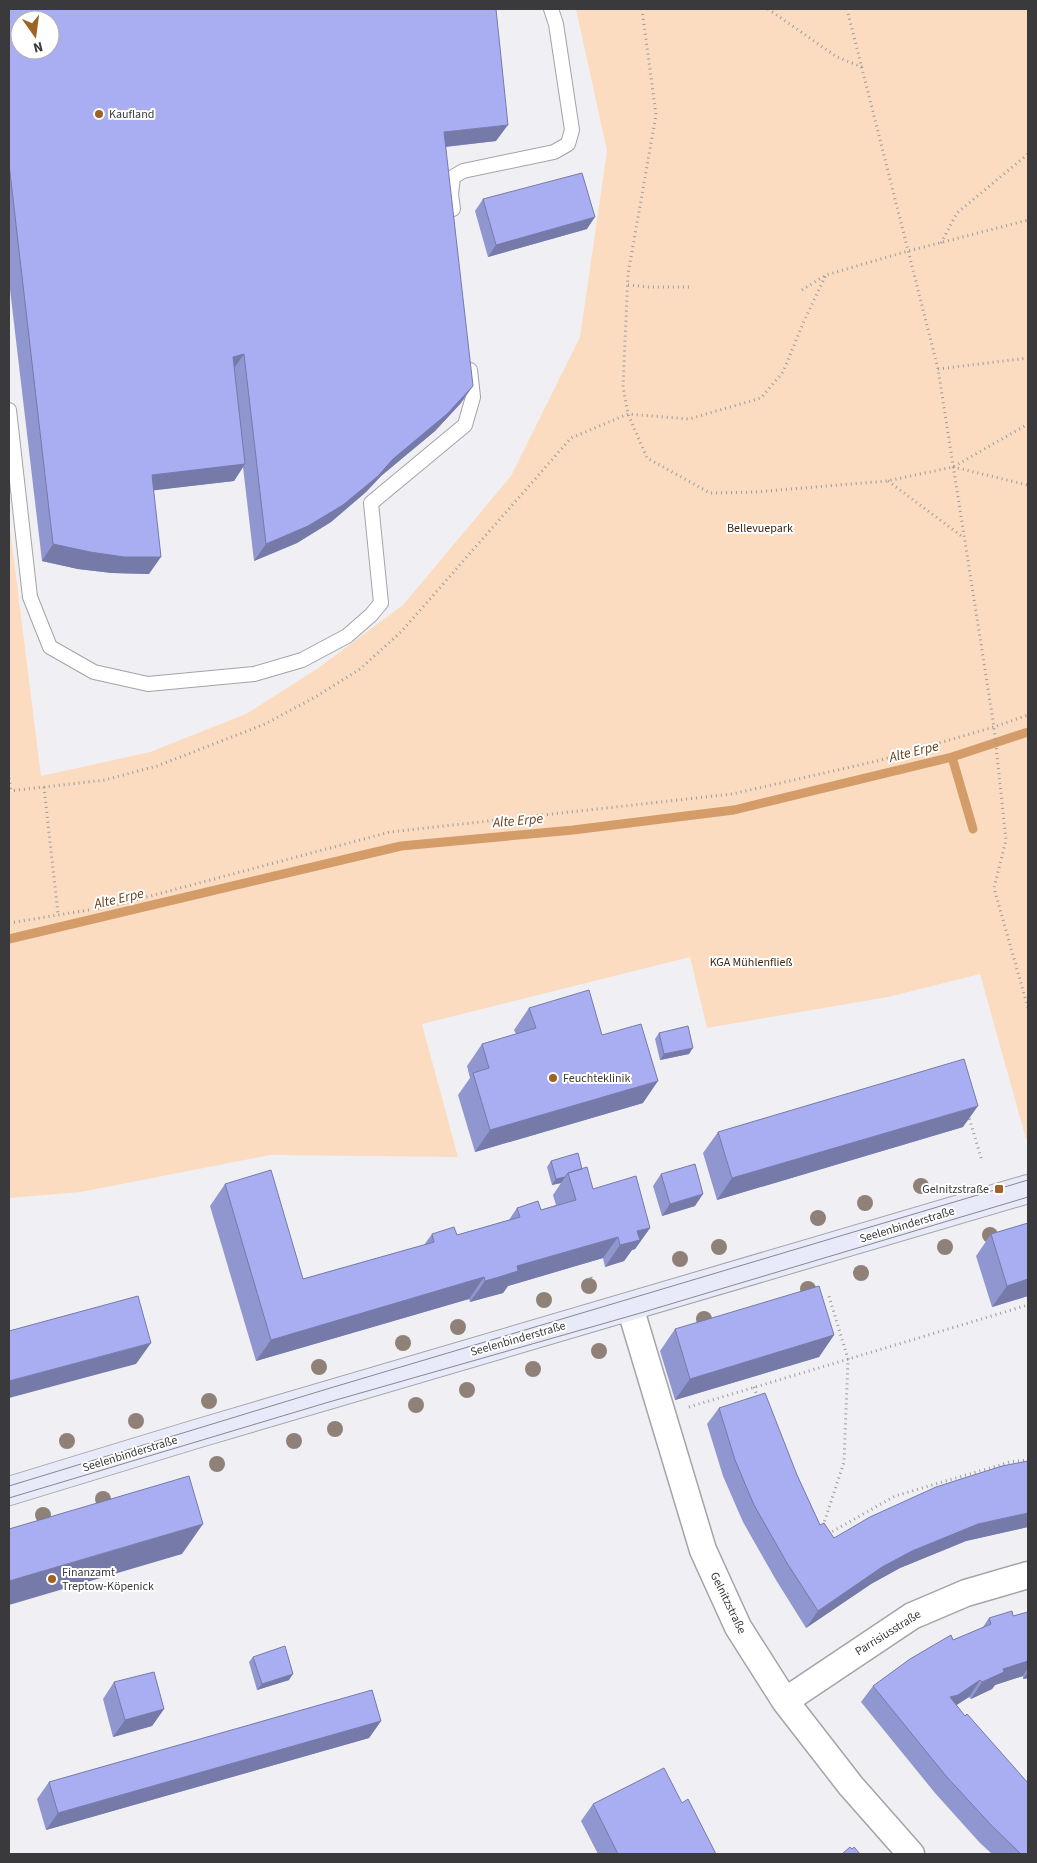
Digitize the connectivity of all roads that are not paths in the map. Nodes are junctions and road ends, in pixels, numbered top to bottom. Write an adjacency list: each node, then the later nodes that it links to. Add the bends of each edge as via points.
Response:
1 (551, 9): 2 (lane, via 572,130 568,144 554,152 463,171 453,177)
2 (454, 223)
3 (469, 359): 4 (lane, via 474,397 465,425 371,503 380,603 347,636 302,660 254,674 148,684 94,672 50,647 30,597)
4 (9, 410)
5 (1028, 1189): 6 (street, Seelenbinderstraße)
6 (630, 1307): 7 (street, Seelenbinderstraße); 9 (street, Gelnitzstraße, via 703,1550 738,1626)
7 (9, 1491)
8 (1028, 1575): 9 (street, Parrisiusstraße, via 966,1593 912,1616)
9 (785, 1701): 10 (street, Gelnitzstraße, via 852,1786)
10 (912, 1854)

